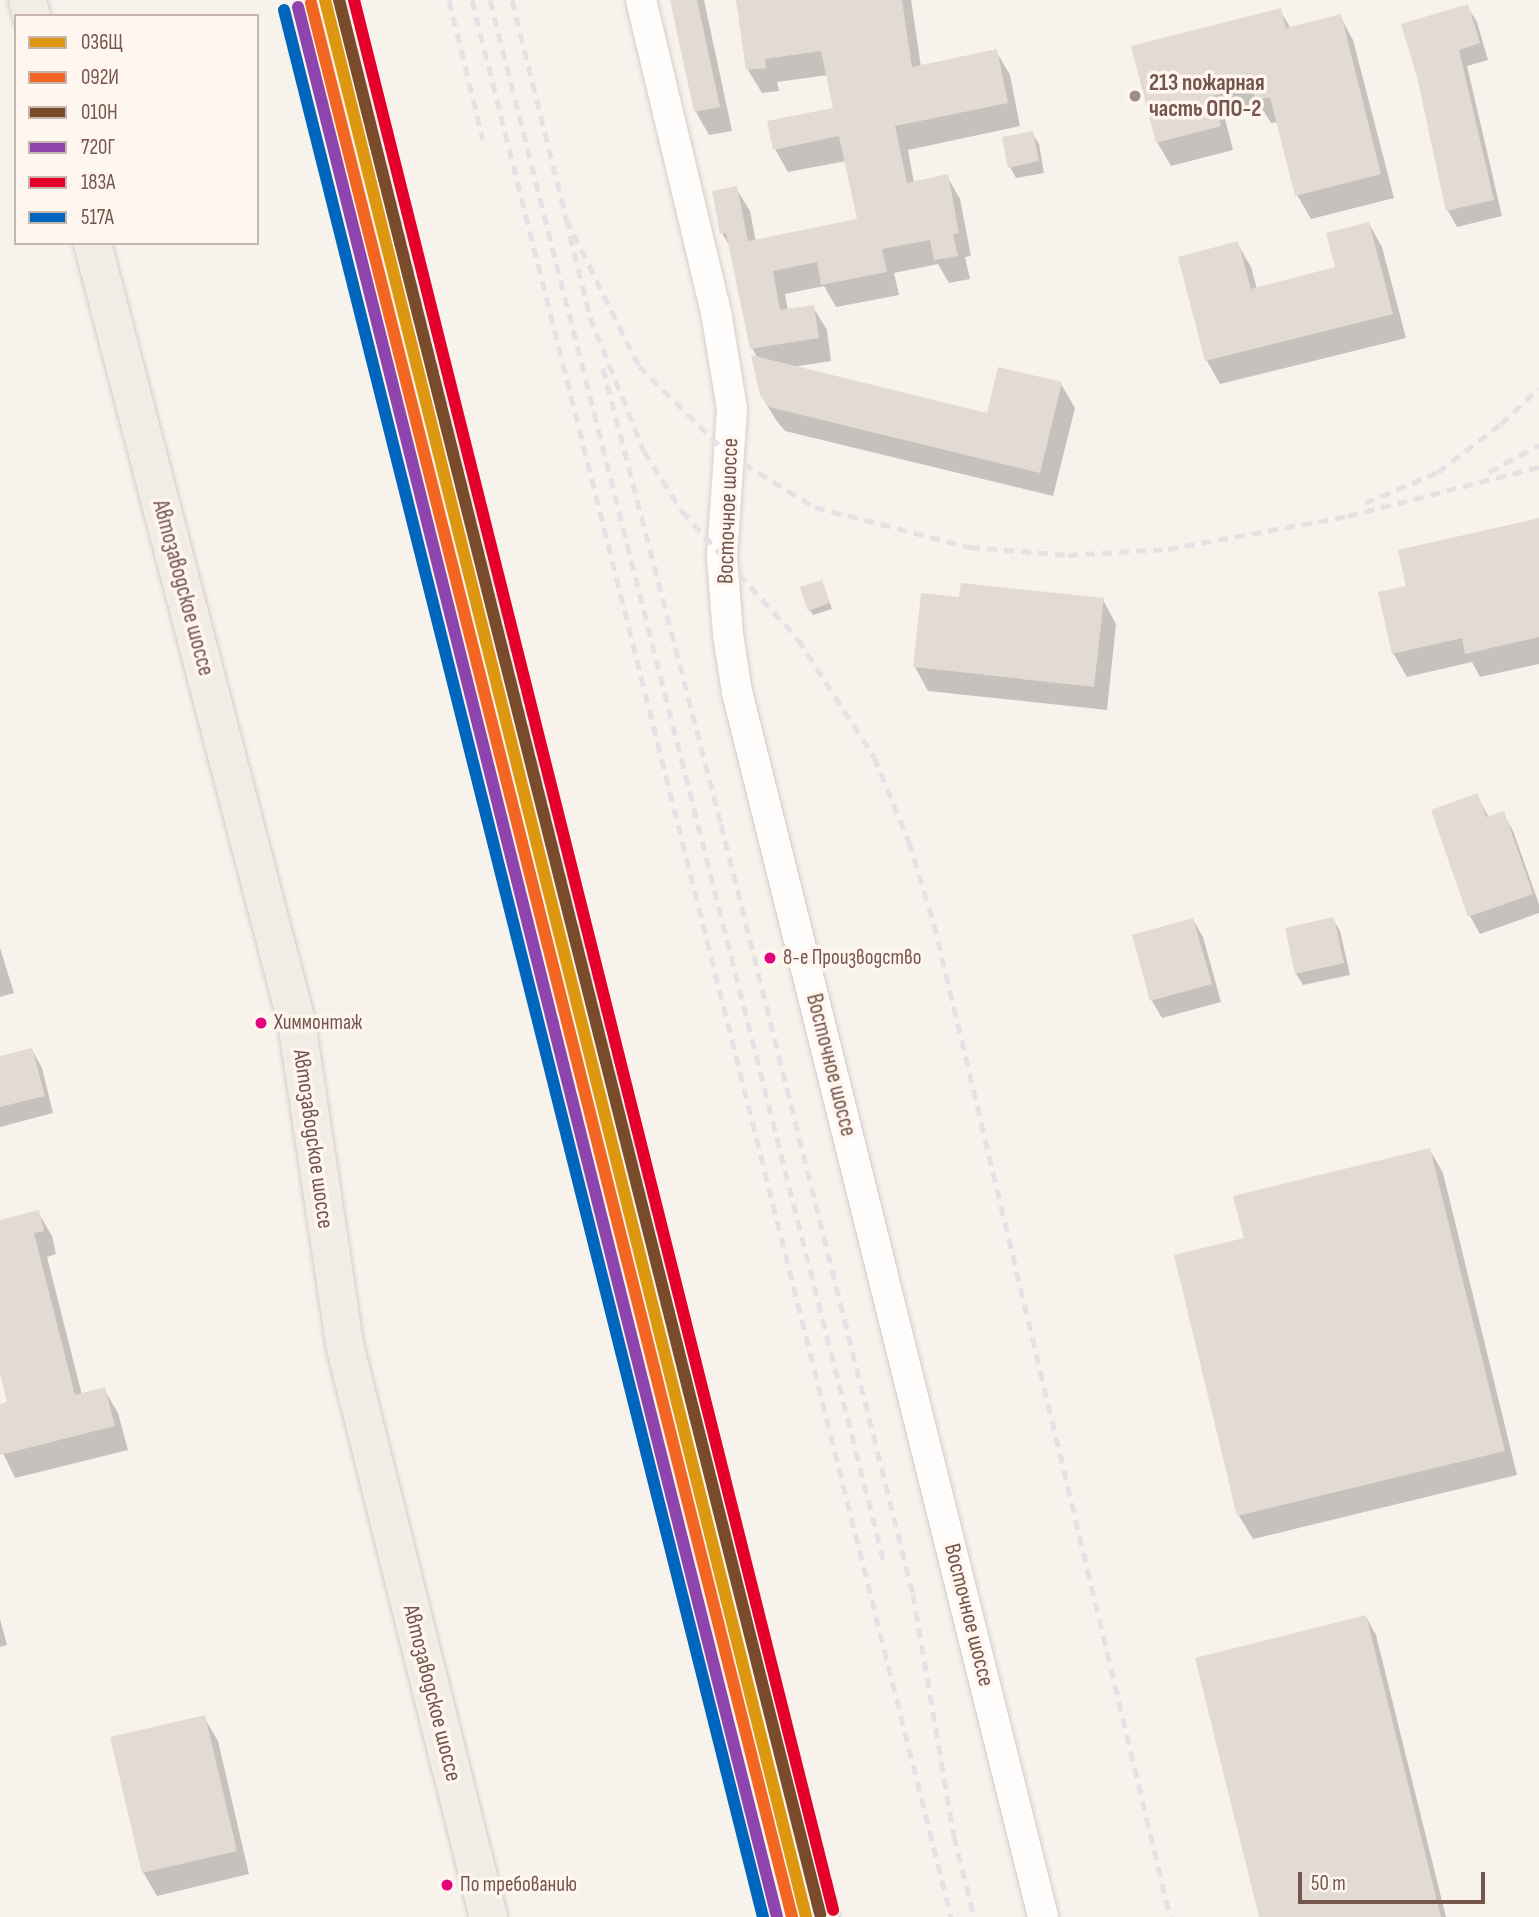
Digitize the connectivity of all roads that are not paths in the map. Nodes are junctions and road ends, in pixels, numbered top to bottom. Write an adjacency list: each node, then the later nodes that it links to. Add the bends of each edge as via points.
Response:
1 (640, 0): 4 (street, Восточное шоссе, via 716,312 732,409 722,556 737,692)
2 (93, 245): 3 (main road, Автозаводское шоссе, via 296,1021 345,1348)
3 (488, 1917)
4 (1043, 1917)

